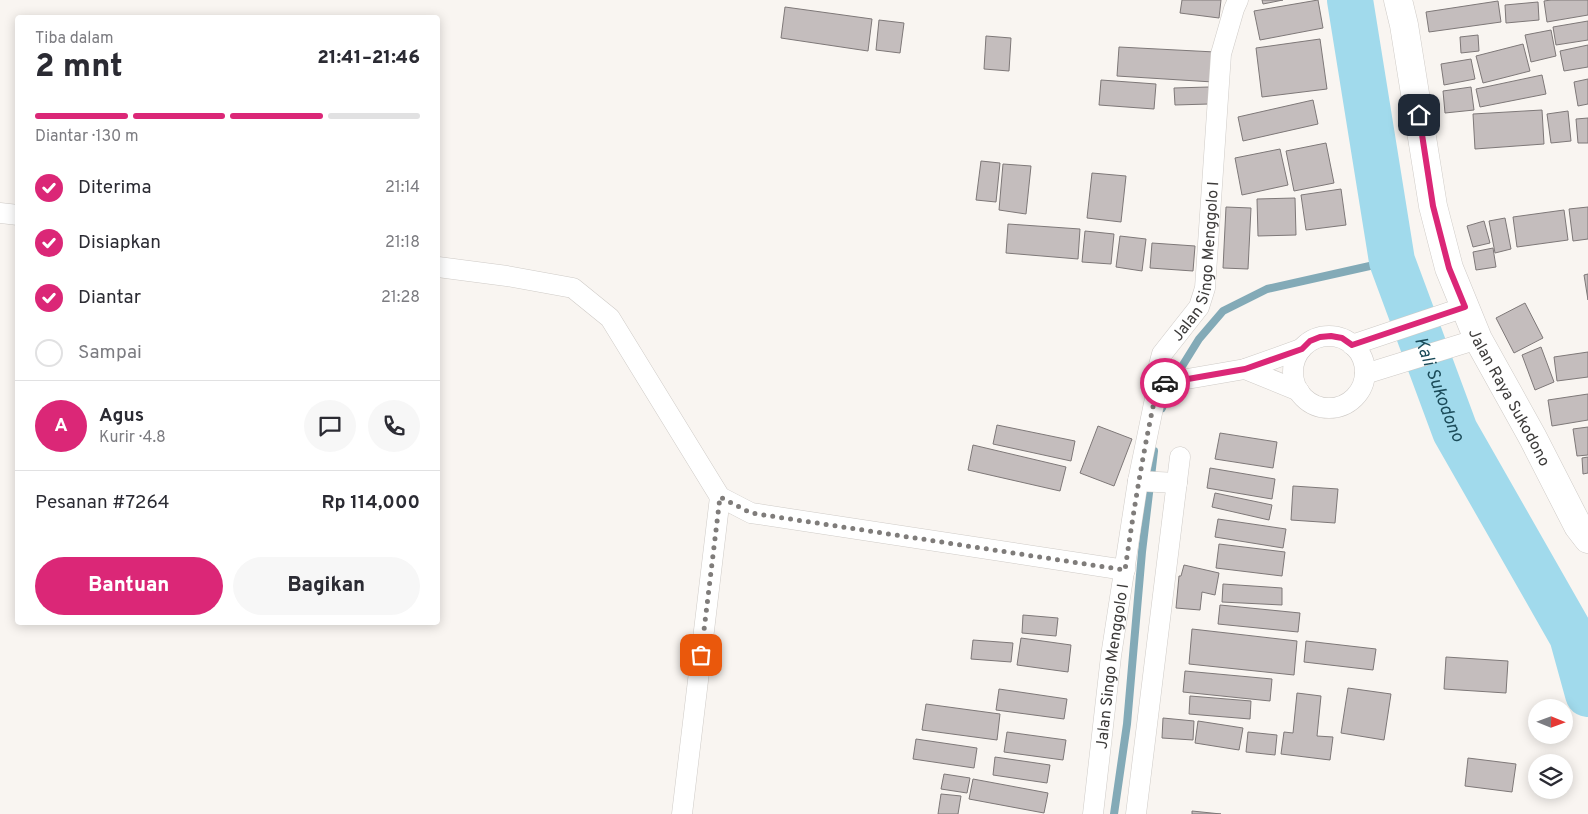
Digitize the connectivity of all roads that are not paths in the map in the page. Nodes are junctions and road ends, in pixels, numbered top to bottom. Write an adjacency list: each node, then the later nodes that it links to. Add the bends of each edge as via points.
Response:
1 (1238, 0): 12 (street, Jalan Singo Menggolo I, via 1222,54 1205,288 1198,307 1162,354 1158,369)
2 (1398, 0): 6 (main road, Jalan Raya Sukodono, via 1433,206)
3 (0, 213): 4 (street)
4 (15, 215)
5 (440, 267): 17 (street, via 573,288 610,318)
6 (1458, 309): 7 (main road, Jalan Raya Sukodono); 8 (street)
7 (1470, 341): 11 (street); 18 (main road, Jalan Raya Sukodono, via 1532,438)
8 (1352, 345): 9 (street, via 1331,336 1310,341); 11 (street, via 1360,353)
9 (1302, 349): 10 (street); 13 (street, via 1293,369)
10 (1245, 369): 12 (street); 13 (street)
11 (1365, 374): 13 (street, via 1356,395 1337,407 1316,405)
12 (1161, 384): 15 (street, Jalan Singo Menggolo I)
13 (1299, 391)
14 (1180, 458): 16 (street)
15 (1140, 481): 16 (street); 20 (street, Jalan Singo Menggolo I)
16 (1173, 483): 23 (street)
17 (720, 497): 20 (street, via 751,513); 21 (street)
18 (1583, 533): 19 (main road, Jalan Raya Sukodono)
19 (1588, 558)
20 (1125, 570): 22 (street, Jalan Singo Menggolo I, via 1111,656)
21 (682, 814)
22 (1093, 814)
23 (1136, 814)

